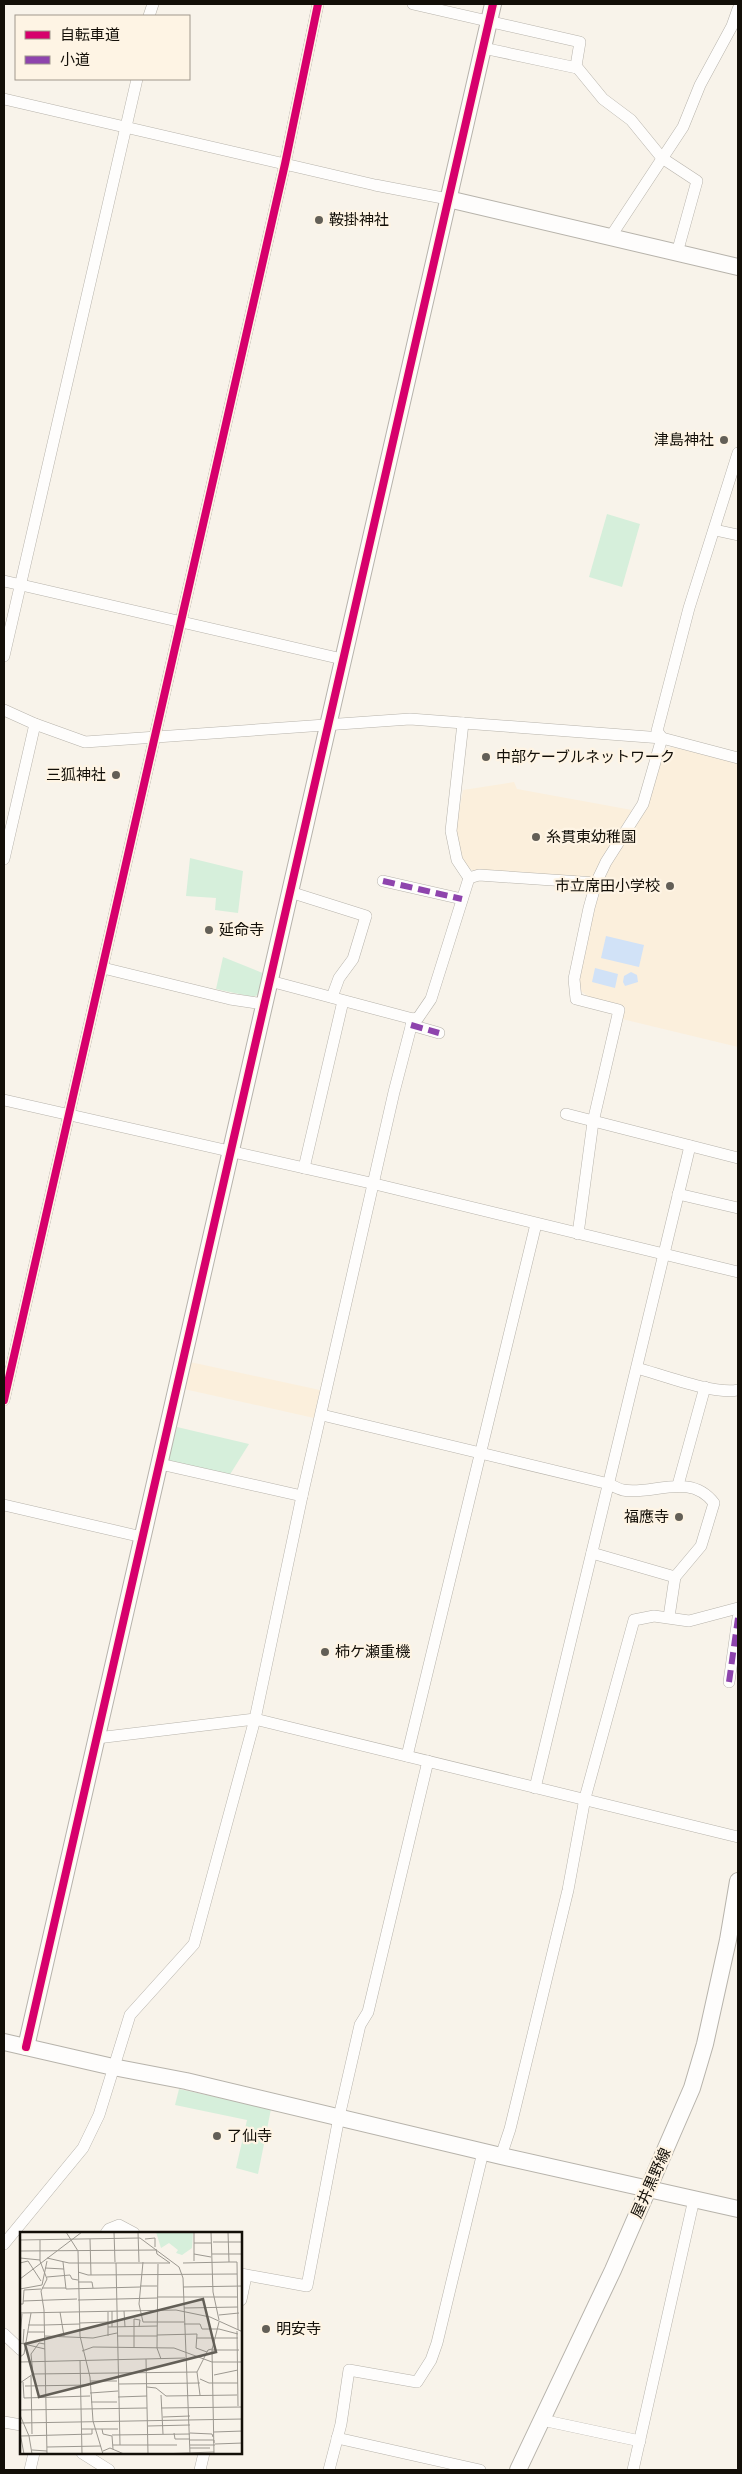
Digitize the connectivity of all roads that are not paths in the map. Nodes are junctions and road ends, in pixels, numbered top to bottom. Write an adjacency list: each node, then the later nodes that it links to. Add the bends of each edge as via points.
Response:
1 (318, 4): 12 (street)
2 (413, 4): 5 (street)
3 (493, 4): 5 (street)
4 (738, 9): 11 (street, via 700,84 684,127)
5 (490, 21): 6 (street); 7 (street, via 580,42)
6 (483, 48): 7 (street); 13 (street)
7 (577, 68): 11 (street, via 603,99 631,120)
8 (137, 80): 10 (street)
9 (4, 99): 10 (street)
10 (126, 128): 12 (street); 21 (street)
11 (662, 158): 14 (street); 15 (street, via 697,181)
12 (285, 164): 13 (street); 22 (street)
13 (448, 199): 14 (street); 24 (street)
14 (611, 236): 15 (street)
15 (677, 253): 16 (street)
16 (738, 267)
17 (738, 453): 18 (street)
18 (715, 530): 19 (street); 30 (street, via 689,608 658,731)
19 (738, 535)
20 (4, 582): 21 (street)
21 (21, 585): 22 (street); 23 (street)
22 (181, 622): 24 (street); 29 (street)
23 (4, 656)
24 (342, 659): 27 (street)
25 (4, 710): 28 (street)
26 (463, 722): 27 (street, via 410,719); 30 (street); 33 (street, via 451,831 457,860)
27 (328, 723): 29 (street); 36 (street)
28 (35, 724): 29 (street, via 85,742); 32 (street)
29 (155, 737): 38 (street)
30 (662, 738): 31 (street); 35 (street, via 643,804)
31 (738, 758)
32 (4, 858)
33 (469, 878): 35 (street, via 479,875); 37 (street)
34 (383, 881): 37 (street)
35 (596, 883): 47 (street, via 574,978 576,999 619,1010)
36 (290, 892): 39 (street); 40 (street, via 366,916 353,959 339,978)
37 (462, 900): 42 (street, via 431,999)
38 (103, 968): 41 (street, via 230,999); 46 (street)
39 (270, 981): 40 (street); 41 (street)
40 (337, 999): 42 (street); 51 (street)
41 (264, 1004): 49 (street)
42 (412, 1022): 43 (street); 52 (street)
43 (439, 1033)
44 (4, 1100): 46 (street)
45 (566, 1114): 47 (street)
46 (69, 1115): 49 (street); 62 (street)
47 (593, 1122): 48 (street); 56 (street)
48 (690, 1146): 50 (street); 53 (street)
49 (231, 1151): 51 (street); 65 (street)
50 (738, 1158)
51 (304, 1168): 52 (street)
52 (375, 1184): 55 (street); 63 (street)
53 (678, 1194): 54 (street); 57 (street)
54 (738, 1208)
55 (536, 1224): 56 (street); 64 (street)
56 (578, 1234): 57 (street)
57 (664, 1254): 58 (street); 59 (street)
58 (738, 1272)
59 (637, 1368): 60 (street); 66 (street)
60 (705, 1387): 61 (street, via 730,1392); 67 (street)
61 (738, 1390)
62 (4, 1400)
63 (322, 1415): 64 (street); 68 (street)
64 (480, 1453): 66 (street); 80 (street)
65 (160, 1464): 68 (street); 70 (street)
66 (609, 1484): 67 (street, via 624,1490); 71 (street)
67 (678, 1485): 72 (street, via 708,1494 714,1503 701,1546)
68 (302, 1496): 78 (street)
69 (4, 1505): 70 (street)
70 (142, 1537): 79 (street)
71 (592, 1553): 72 (street); 82 (street)
72 (675, 1577): 74 (street)
73 (738, 1608): 74 (street, via 689,1621); 75 (street)
74 (669, 1617): 83 (street, via 634,1620)
75 (738, 1617): 76 (street)
76 (736, 1651): 77 (street)
77 (729, 1682)
78 (255, 1718): 79 (street); 80 (street); 88 (street, via 194,1944 130,2015)
79 (97, 1738): 87 (street)
80 (407, 1756): 81 (street)
81 (428, 1761): 82 (street); 89 (street, via 368,2012 360,2025)
82 (535, 1788): 83 (street)
83 (585, 1798): 84 (street); 91 (street, via 568,1890)
84 (738, 1837)
85 (738, 1881): 92 (street, 屋井黒野線, via 705,2044 692,2088)
86 (4, 2042): 87 (street)
87 (26, 2047): 88 (street)
88 (113, 2067): 89 (street); 97 (street, via 99,2115 83,2148)
89 (339, 2117): 90 (street); 98 (street, via 307,2286)
90 (483, 2152): 91 (street); 105 (street, via 431,2360 417,2382 349,2370)
91 (501, 2156): 92 (street)
92 (649, 2188): 93 (street); 102 (street, 屋井黒野線)
93 (694, 2199): 94 (street); 106 (street)
94 (738, 2209)
95 (107, 2232): 96 (street, via 119,2225)
96 (132, 2232)
97 (4, 2244)
98 (244, 2275): 99 (street)
99 (242, 2292)
100 (4, 2334): 101 (street)
101 (20, 2349)
102 (542, 2420): 106 (street); 115 (street, 屋井黒野線)
103 (4, 2422): 104 (street)
104 (20, 2425)
105 (337, 2438): 113 (street); 114 (street)
106 (640, 2441): 116 (street)
107 (34, 2454): 110 (street)
108 (84, 2454): 111 (street)
109 (204, 2454): 112 (street)
110 (30, 2470)
111 (109, 2470)
112 (200, 2470)
113 (329, 2470)
114 (480, 2470)
115 (518, 2470)
116 (633, 2470)

